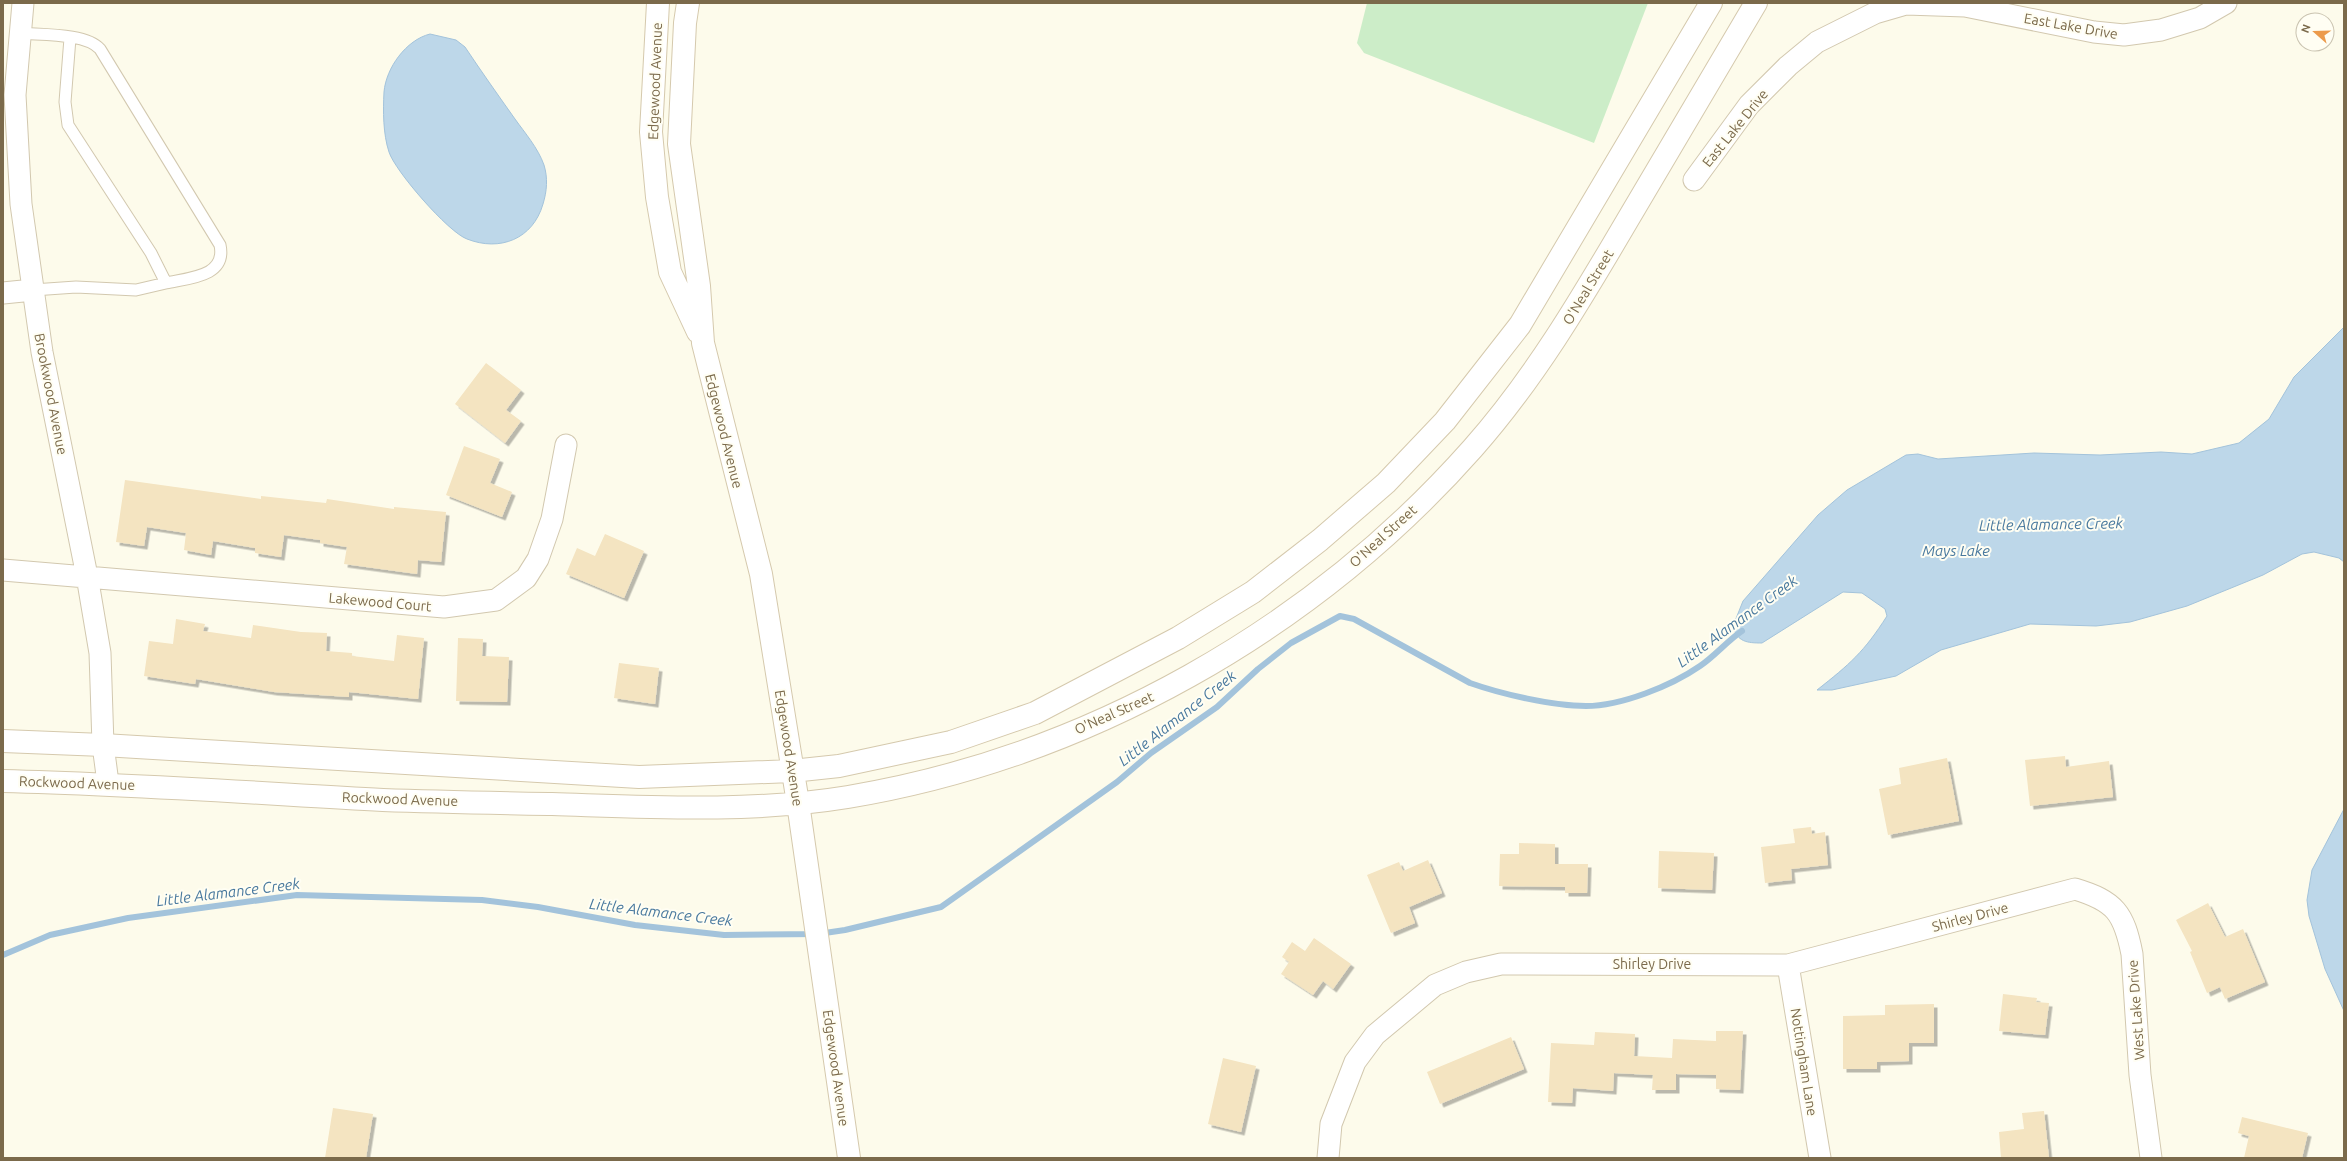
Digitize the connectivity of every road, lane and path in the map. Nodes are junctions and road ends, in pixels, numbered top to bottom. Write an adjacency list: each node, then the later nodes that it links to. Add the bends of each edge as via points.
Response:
1 (24, 3): 7 (street, Brookwood Avenue)
2 (658, 3): 13 (street, Edgewood Avenue, via 651,132 657,197 670,272)
3 (688, 3): 13 (street, Edgewood Avenue, via 679,144 700,286)
4 (1711, 3): 19 (street, via 1520,325 1445,421 1386,483 1320,540 1253,592 1178,638 1035,713 951,742 839,766)
5 (1756, 3): 22 (street, O'Neal Street, via 1563,330 1474,447 1424,500 1368,551 1312,597 1240,645 1174,686 1106,719 1029,750 948,775 849,797)
6 (2226, 3): 9 (street, East Lake Drive, via 2200,18 2168,28 2124,35 2094,32 1965,6 1906,4 1879,12 1817,42 1788,66 1749,105)
7 (20, 33): 8 (lane); 11 (street, Brookwood Avenue, via 15,95 21,204)
8 (70, 38): 10 (lane, via 65,102 68,125 151,253); 10 (lane, via 89,40 100,49 220,245 220,258 214,269 200,276)
9 (1694, 180)
10 (166, 283): 11 (lane, via 131,290 76,287)
11 (33, 290): 12 (street); 16 (street, Brookwood Avenue, via 42,352)
12 (3, 294)
13 (703, 342): 19 (street, Edgewood Avenue, via 761,574)
14 (566, 445): 16 (street, Lakewood Court, via 552,520 538,560 526,578 496,600 444,607)
15 (3, 570): 16 (street, Lakewood Court)
16 (88, 576): 18 (street, Brookwood Avenue, via 100,653)
17 (3, 741): 18 (street)
18 (103, 745): 19 (street, via 639,777); 21 (street, Brookwood Avenue)
19 (792, 771): 22 (street, Edgewood Avenue)
20 (3, 781): 21 (street, Rockwood Avenue)
21 (108, 783): 22 (street, Rockwood Avenue, via 404,800 681,808)
22 (798, 803): 25 (street, Edgewood Avenue)
23 (2075, 889): 24 (street, Shirley Drive); 28 (street, West Lake Drive, via 2112,905 2128,936 2132,954 2140,1075)
24 (1788, 965): 26 (street, Shirley Drive, via 1501,964 1466,972 1434,985 1375,1035 1356,1062 1331,1124); 27 (street, Nottingham Lane)
25 (849, 1158)
26 (1328, 1158)
27 (1820, 1158)
28 (2151, 1158)

